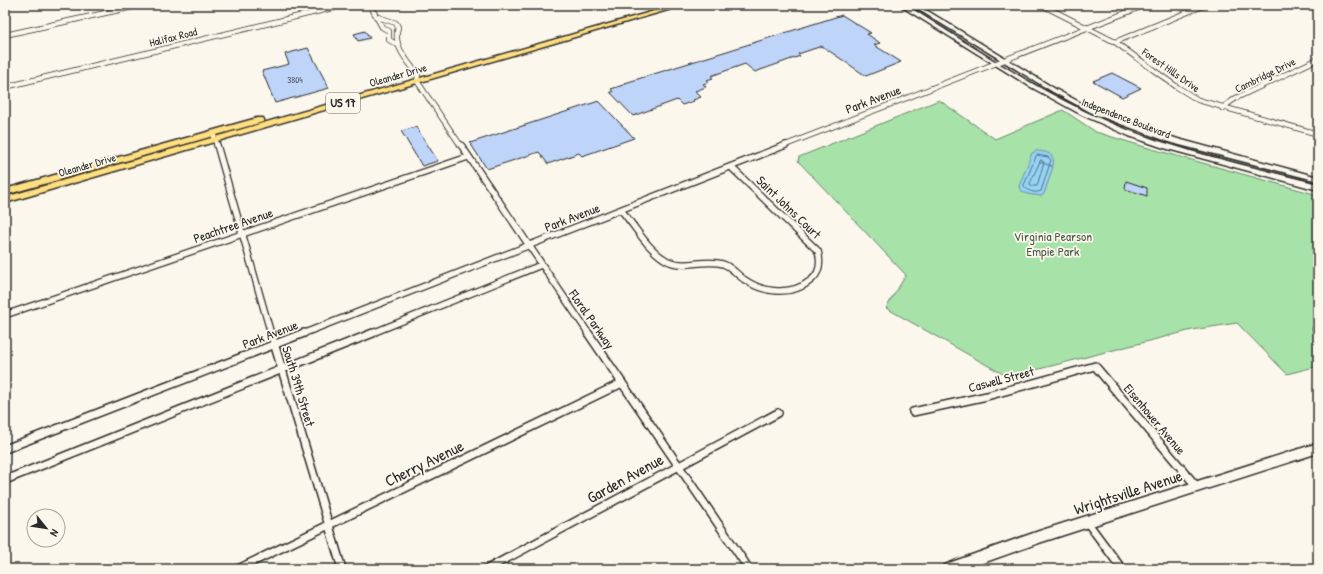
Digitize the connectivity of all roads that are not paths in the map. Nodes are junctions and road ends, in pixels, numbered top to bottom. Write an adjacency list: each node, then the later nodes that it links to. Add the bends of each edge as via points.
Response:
1 (118, 5): 12 (street)
2 (142, 5): 12 (street)
3 (344, 5): 22 (street, Halifax Road)
4 (370, 5): 13 (street)
5 (662, 5): 21 (main road, Oleander Drive / US 17)
6 (682, 5): 21 (main road, Oleander Drive / US 17)
7 (902, 5): 20 (main road, Independence Boulevard)
8 (914, 5): 19 (main road, Independence Boulevard)
9 (1042, 5): 14 (street, Forest Hills Drive)
10 (1146, 5): 14 (street, Park Avenue)
11 (1205, 5): 16 (street)
12 (119, 10): 15 (street)
13 (378, 17): 17 (street, Floral Parkway, via 377,20 382,27 389,31 391,44); 17 (street, via 396,23)
14 (1088, 28): 16 (street, Forest Hills Drive); 19 (street, Park Avenue)
15 (5, 35)
16 (1115, 42): 23 (street, Forest Hills Drive, via 1188,95)
17 (398, 45): 21 (street, Floral Parkway)
18 (1318, 59): 23 (street, Cambridge Drive, via 1236,98)
19 (1005, 60): 20 (street, Park Avenue); 28 (main road, Independence Boulevard, via 1070,100 1127,125 1176,141)
20 (996, 64): 27 (street, Park Avenue); 29 (main road, Independence Boulevard, via 1061,102 1117,128 1174,148)
21 (417, 78): 25 (main road, Oleander Drive / US 17); 26 (street, Floral Parkway)
22 (5, 87)
23 (1222, 108): 24 (street, Forest Hills Drive)
24 (1318, 134)
25 (213, 137): 30 (main road, Oleander Drive / US 17); 31 (main road, Oleander Drive / US 17); 33 (street, South 39th Street)
26 (468, 157): 33 (street, Peachtree Avenue); 34 (street, Floral Parkway)
27 (732, 167): 32 (street, Park Avenue); 32 (street, Saint Johns Court, via 818,251 820,268 807,285 787,291 770,290 751,284 723,264 683,264 668,261 659,255)
28 (1318, 179)
29 (1318, 187)
30 (5, 192)
31 (5, 200)
32 (621, 210): 34 (street, Park Avenue)
33 (242, 233): 36 (street, Peachtree Avenue); 37 (street, South 39th Street)
34 (528, 246): 35 (street, Floral Parkway); 37 (street, Park Avenue)
35 (541, 265): 39 (street); 40 (street, Floral Parkway)
36 (5, 315)
37 (275, 345): 39 (street, South 39th Street); 44 (street, Park Avenue)
38 (1095, 366): 41 (street, Caswell Street, via 987,396); 47 (street, Eisenhower Avenue)
39 (282, 369): 46 (street); 49 (street, South 39th Street)
40 (622, 383): 45 (street, Floral Parkway); 49 (street, Cherry Avenue)
41 (913, 412)
42 (778, 413): 45 (street, Garden Avenue)
43 (1318, 448): 47 (main road, Wrightsville Avenue)
44 (5, 449)
45 (679, 465): 52 (street, Garden Avenue); 53 (street, Floral Parkway)
46 (5, 480)
47 (1197, 486): 48 (main road, Wrightsville Avenue)
48 (1087, 522): 54 (main road, Wrightsville Avenue, via 1039,536); 55 (street)
49 (329, 524): 50 (street, Cherry Avenue); 51 (street, South 39th Street)
50 (238, 569)
51 (342, 569)
52 (487, 569)
53 (749, 569)
54 (949, 569)
55 (1122, 569)

